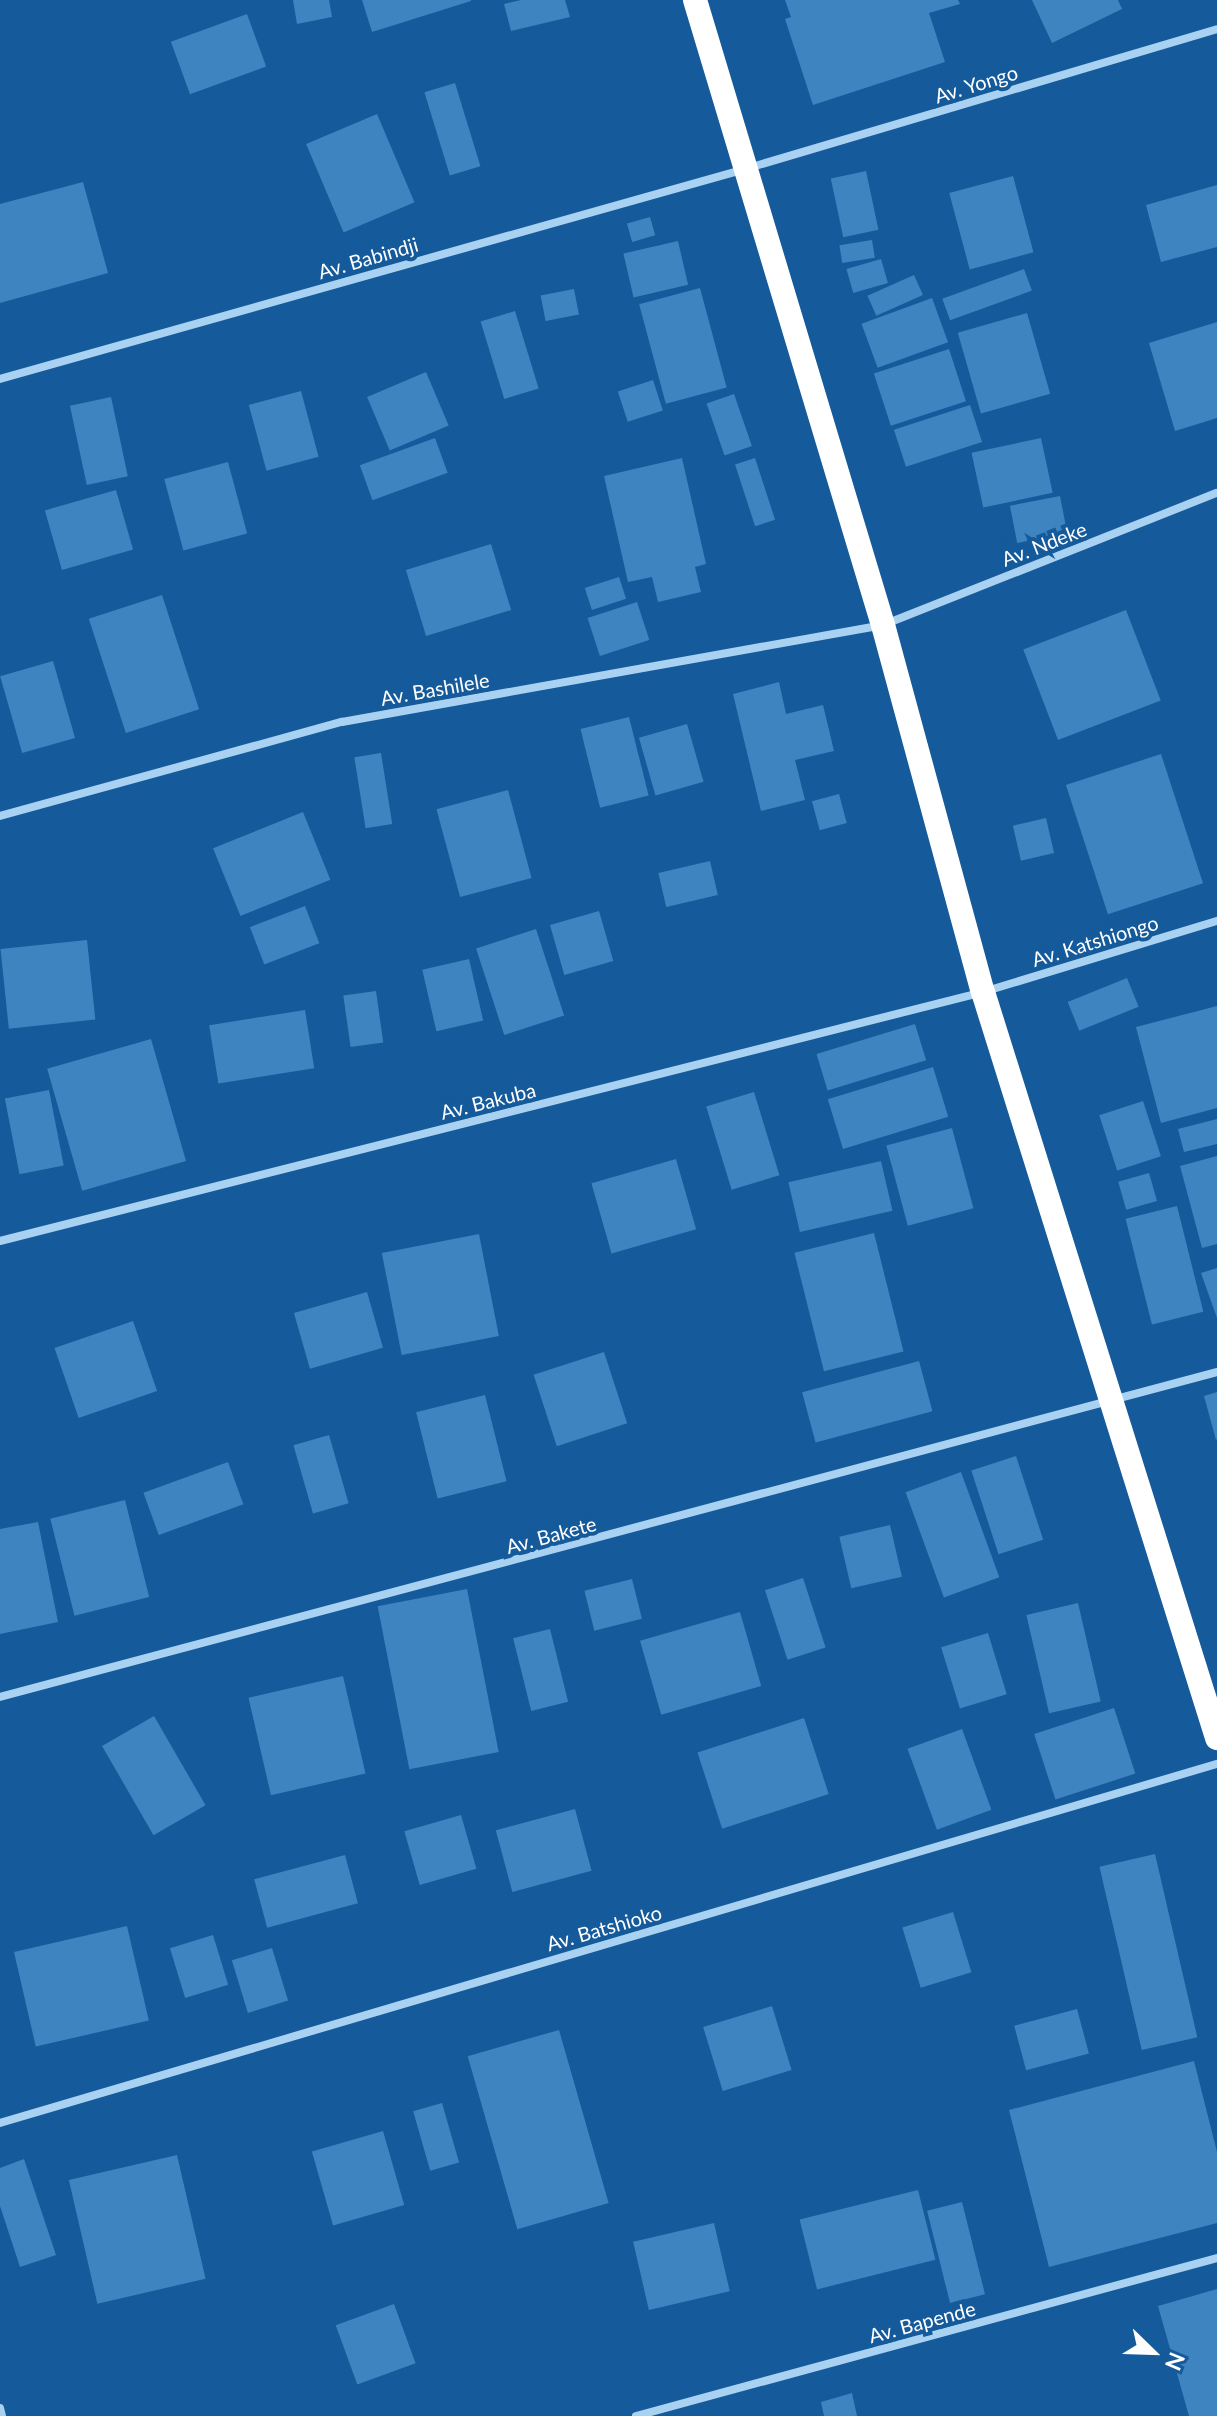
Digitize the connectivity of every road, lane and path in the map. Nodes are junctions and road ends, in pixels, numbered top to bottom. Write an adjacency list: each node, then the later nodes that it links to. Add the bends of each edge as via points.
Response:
1 (695, 0): 3 (highway)
2 (1217, 29): 3 (street, Av. Yongo)
3 (745, 169): 4 (street, Av. Babindji); 6 (highway)
4 (0, 379)
5 (1217, 493): 6 (street, Av. Ndeke)
6 (883, 625): 7 (street, Av. Bashilele, via 342,722); 9 (highway)
7 (0, 816)
8 (1217, 921): 9 (street, Av. Katshiongo)
9 (983, 992): 10 (street, Av. Bakuba); 12 (highway)
10 (0, 1241)
11 (1217, 1372): 12 (street, Av. Bakete)
12 (1110, 1404): 13 (street, Av. Bakete); 14 (highway)
13 (0, 1697)
14 (1217, 1738)
15 (1217, 1764): 16 (street, Av. Batshioko)
16 (0, 2123)
17 (1217, 2258): 20 (street, Av. Bapende)
18 (0, 2408): 19 (street)
19 (2, 2416)
20 (636, 2416)

